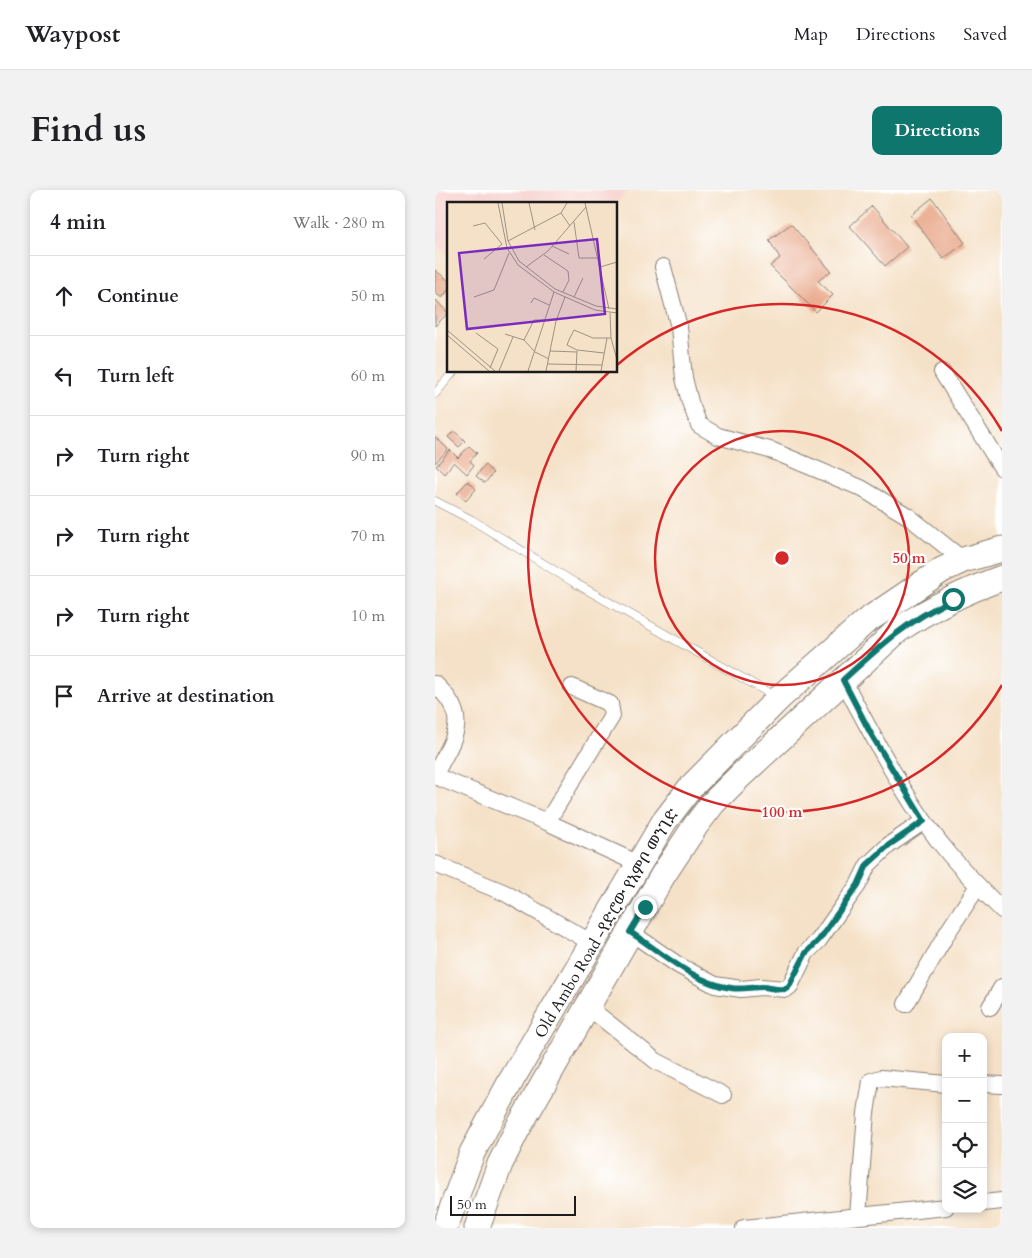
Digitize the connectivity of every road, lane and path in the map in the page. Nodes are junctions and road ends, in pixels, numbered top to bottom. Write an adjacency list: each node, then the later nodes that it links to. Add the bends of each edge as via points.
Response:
1 (663, 267): 8 (street, via 679,327 684,378 699,425 718,436 773,451 861,488 908,516)
2 (453, 372): 4 (lane)
3 (942, 372): 5 (street)
4 (435, 394)
5 (1002, 468)
6 (435, 501): 15 (lane)
7 (1002, 549): 8 (main road, Old Ambo Road -የድሮው የአምቦ መንገድ)
8 (963, 560): 9 (main road, Old Ambo Road -የድሮው የአምቦ መንገድ)
9 (937, 573): 11 (main road); 15 (main road, Old Ambo Road -የድሮው የአምቦ መንገድ, via 865,622)
10 (1002, 578): 11 (main road, Old Ambo Road -የድሮው የአምቦ መንገድ)
11 (953, 599): 12 (main road, Old Ambo Road -የድሮው የአምቦ መንገድ, via 925,612 899,630)
12 (843, 680): 17 (street, via 871,734); 23 (main road, Old Ambo Road -የድሮው የአምቦ መንገድ, via 713,803 663,875)
13 (435, 684): 16 (street, via 453,704 457,728)
14 (573, 687): 18 (street, via 610,704 612,716)
15 (778, 699): 20 (main road, Old Ambo Road -የድሮው የአምቦ መንገድ, via 690,788 664,822)
16 (435, 775): 18 (street)
17 (924, 821): 21 (street); 23 (street, via 867,865 858,885 806,953 786,989 741,989 715,985)
18 (547, 822): 20 (street)
19 (435, 864): 24 (street, via 505,894)
20 (639, 864): 24 (main road, Old Ambo Road -የድሮው የአምቦ መንገድ)
21 (978, 886): 22 (street); 26 (street)
22 (1002, 910)
23 (630, 932): 27 (main road, Old Ambo Road -የድሮው የአምቦ መንገድ)
24 (592, 943): 38 (main road, Old Ambo Road -የድሮው የአምቦ መንገድ, via 472,1153)
25 (1002, 987): 28 (street)
26 (906, 1004)
27 (588, 1007): 32 (street, via 656,1061); 39 (main road, Old Ambo Road -የድሮው የአምቦ መንገድ, via 500,1164)
28 (990, 1007)
29 (942, 1084): 36 (street, via 881,1078 871,1081)
30 (987, 1084): 31 (street)
31 (1002, 1085)
32 (723, 1095)
33 (1002, 1200): 34 (street)
34 (987, 1202)
35 (942, 1207): 36 (street)
36 (858, 1216): 37 (street)
37 (788, 1226): 40 (street)
38 (445, 1228)
39 (477, 1228)
40 (744, 1228)

